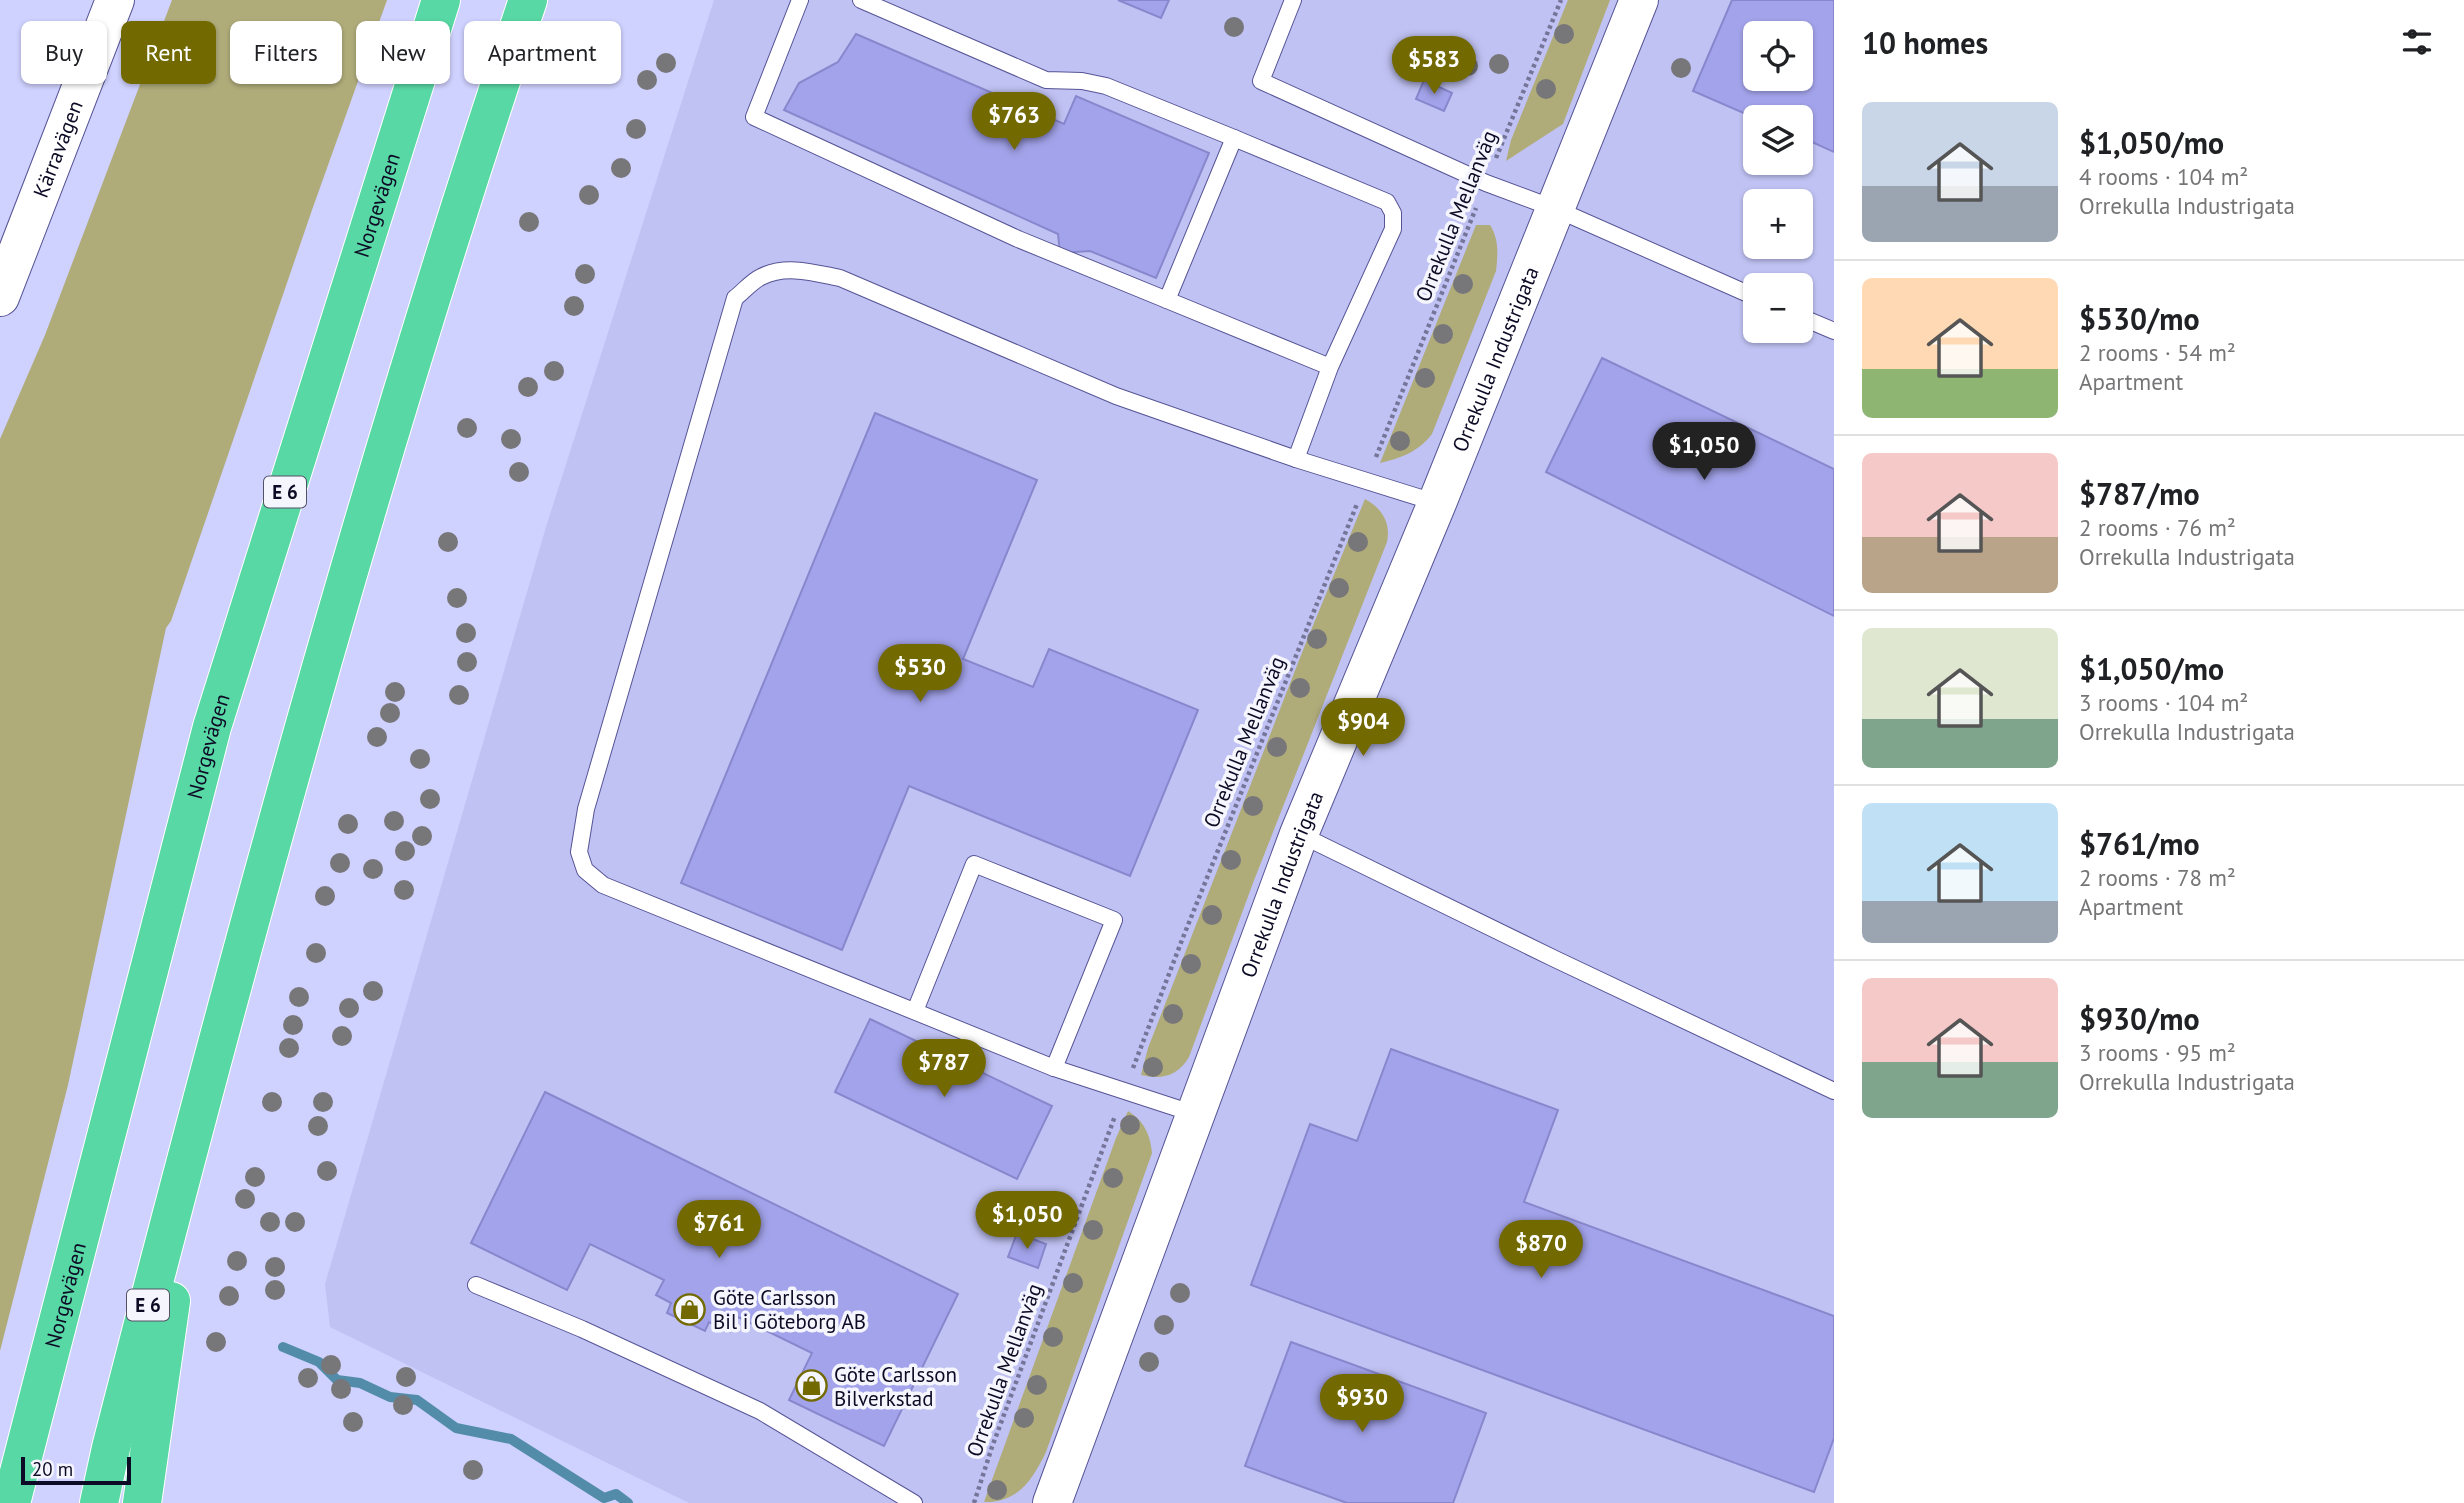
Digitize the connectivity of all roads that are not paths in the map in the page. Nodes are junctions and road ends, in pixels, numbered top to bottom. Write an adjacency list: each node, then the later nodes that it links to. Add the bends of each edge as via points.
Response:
1 (115, 0): 11 (street, Kärravägen)
2 (441, 0): 25 (highway, Norgevägen / E 6, via 212,727)
3 (528, 0): 22 (highway, E 6, via 410,370)
4 (800, 0): 12 (lane, via 754,117 1018,239)
5 (861, 0): 8 (lane, via 1046,80 1106,86)
6 (1293, 0): 9 (lane, via 1261,82 1486,183)
7 (1639, 0): 9 (street, Orrekulla Industrigata)
8 (1234, 138): 12 (lane); 15 (lane, via 1387,202 1393,213 1393,229)
9 (1556, 209): 10 (lane); 17 (street, Orrekulla Industrigata)
10 (1743, 292)
11 (0, 298)
12 (1167, 300): 15 (lane)
13 (1813, 322): 14 (lane)
14 (1834, 331)
15 (1330, 367): 16 (lane)
16 (1296, 459): 17 (lane); 19 (lane, via 1116,396 840,278 780,271 760,277 735,298 586,809 579,852 585,870 603,885)
17 (1437, 503): 18 (street, Orrekulla Industrigata)
18 (1299, 834): 21 (lane); 23 (street, Orrekulla Industrigata)
19 (915, 1012): 20 (lane); 20 (lane, via 974,864 1114,919)
20 (1054, 1068): 23 (lane)
21 (1834, 1091)
22 (199, 1107): 26 (highway, E 6); 27 (highway)
23 (1196, 1115): 29 (street, Orrekulla Industrigata)
24 (477, 1285): 28 (lane, via 760,1411)
25 (11, 1492)
26 (99, 1503)
27 (142, 1503)
28 (914, 1503)
29 (1052, 1503)

